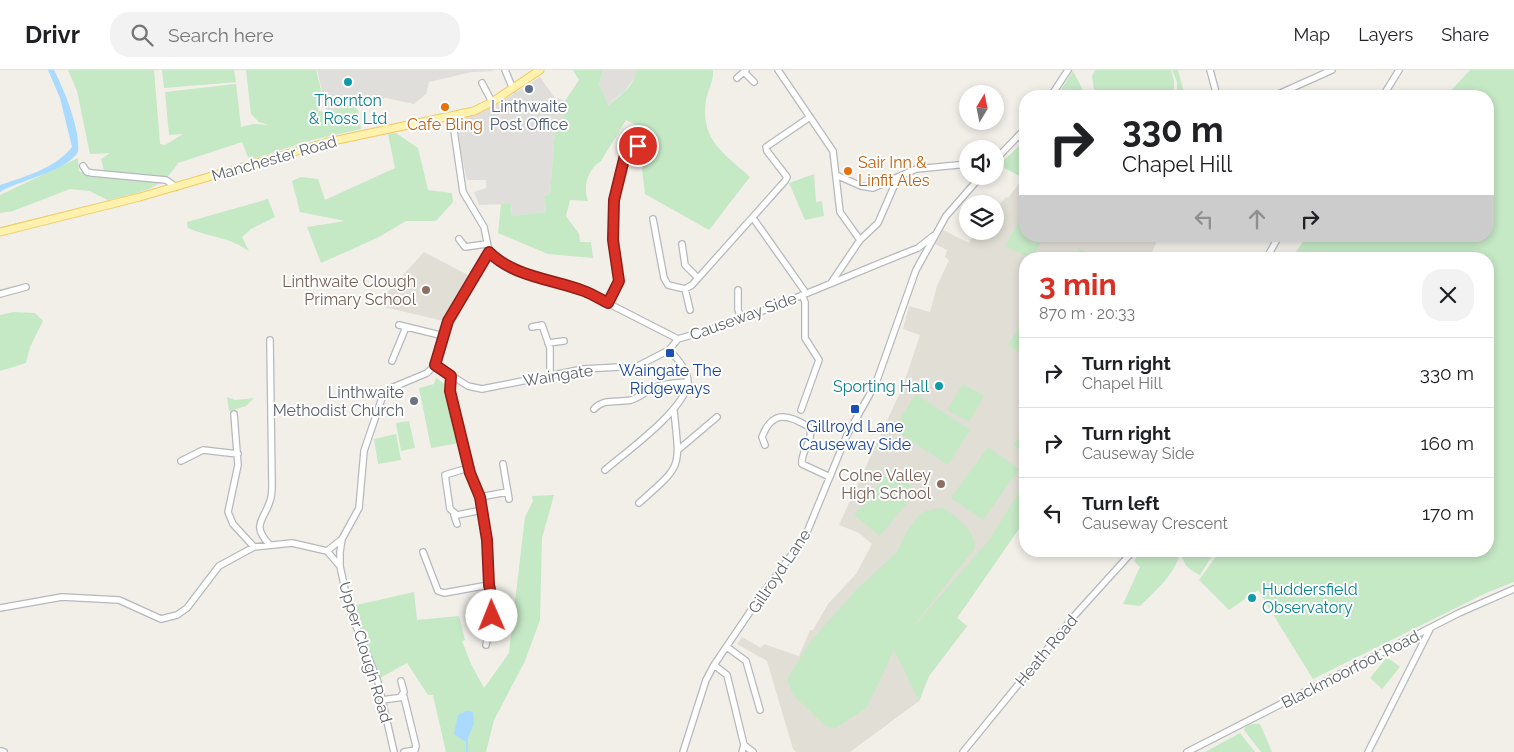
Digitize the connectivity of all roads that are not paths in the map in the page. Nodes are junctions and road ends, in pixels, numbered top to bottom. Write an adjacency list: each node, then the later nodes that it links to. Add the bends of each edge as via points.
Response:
1 (505, 70): 12 (street)
2 (540, 70): 12 (main road, Manchester Road)
3 (778, 70): 19 (street)
4 (1068, 70): 13 (street)
5 (1210, 70): 14 (street)
6 (1332, 70): 15 (street)
7 (1399, 70): 16 (street)
8 (745, 71): 9 (street); 10 (street)
9 (737, 78)
10 (754, 82)
11 (482, 83): 17 (street)
12 (513, 89): 17 (main road, Manchester Road)
13 (1055, 90)
14 (1215, 90)
15 (1287, 90)
16 (1387, 90)
17 (492, 102): 18 (main road, Manchester Road)
18 (452, 117): 28 (main road, Manchester Road, via 328,142); 35 (street, via 463,192 484,227)
19 (810, 117): 25 (street, via 833,151); 29 (street, via 766,147 787,176)
20 (1018, 136): 22 (street)
21 (638, 146): 45 (street, via 626,151 614,200 613,240 619,281)
22 (1004, 151)
23 (959, 165): 26 (street, via 916,169)
24 (83, 166): 28 (street, via 87,172 166,180)
25 (836, 175): 26 (street, via 873,188); 34 (street, via 840,212)
26 (898, 177): 34 (street, via 878,223)
27 (973, 185): 32 (street, Gillroyd Lane)
28 (176, 187): 31 (main road, Manchester Road)
29 (753, 218): 38 (street); 44 (street)
30 (653, 219): 41 (street, via 664,278 668,285)
31 (0, 232)
32 (935, 234): 39 (street, Causeway Side, via 918,248); 74 (street, Gillroyd Lane, via 911,279 876,383 847,435)
33 (459, 239): 35 (street, via 465,247)
34 (860, 240): 39 (street)
35 (486, 244): 37 (street)
36 (682, 244): 38 (street, via 686,265)
37 (489, 252): 45 (street, Causeway Side, via 532,277 584,291); 51 (street, via 448,321)
38 (698, 278): 41 (street)
39 (831, 283): 44 (street, Causeway Side)
40 (26, 287): 43 (street)
41 (685, 288): 46 (street)
42 (738, 290): 47 (street, via 738,310)
43 (0, 294)
44 (804, 294): 47 (street, Causeway Side); 64 (street, via 804,338 819,360)
45 (608, 303): 52 (street, Causeway Side)
46 (690, 310)
47 (742, 319): 52 (street, Causeway Side)
48 (398, 325): 49 (street)
49 (406, 327): 51 (street); 57 (street)
50 (532, 327): 55 (street, via 546,324)
51 (444, 336): 58 (street)
52 (678, 338): 56 (street, Waingate)
53 (270, 340): 81 (street, via 272,484 270,501 262,514 260,526 262,536)
54 (564, 341): 55 (street)
55 (548, 343): 59 (street)
56 (669, 350): 59 (street, Waingate, via 638,366 583,369); 61 (street, via 685,370)
57 (392, 361)
58 (435, 365): 60 (street, Waingate); 80 (street, via 428,372 389,389 382,398 364,451 359,508)
59 (550, 375): 60 (street, Waingate, via 482,389 475,389)
60 (451, 376): 72 (street, via 450,391)
61 (688, 382): 62 (street, via 657,386 641,396 615,403 607,401); 63 (street, via 686,392)
62 (594, 409)
63 (674, 410): 68 (street); 73 (street)
64 (802, 410)
65 (234, 414): 69 (street)
66 (717, 417): 68 (street)
67 (765, 445): 74 (street, via 762,437 774,418 780,416 804,424 811,436 801,458 802,464)
68 (678, 450): 76 (street, via 671,475)
69 (238, 454): 70 (street, via 203,450); 82 (street, via 228,512 233,524)
70 (181, 461)
71 (502, 464): 75 (street, via 508,496)
72 (468, 468): 75 (street); 78 (street, via 445,474 450,509)
73 (604, 470)
74 (830, 477): 92 (street, Gillroyd Lane, via 805,536)
75 (480, 497): 77 (street)
76 (639, 503)
77 (482, 510): 78 (street); 87 (street)
78 (454, 515): 79 (street)
79 (457, 524)
80 (342, 539): 83 (street); 86 (street, Upper Clough Road)
81 (269, 544): 82 (street); 83 (street, via 292,543)
82 (254, 546): 89 (street, via 219,566 188,608 178,615 161,619 119,600 62,597)
83 (327, 551): 86 (street)
84 (423, 552): 87 (street, via 438,591 444,593)
85 (1127, 557): 106 (street, Heath Road, via 1074,615)
86 (340, 566): 96 (street, Upper Clough Road, via 349,608)
87 (489, 585): 91 (street, via 493,607)
88 (1514, 589): 90 (street, Blackmoorfoot Road)
89 (0, 608)
90 (1430, 628): 107 (street, Blackmoorfoot Road); 108 (street)
91 (486, 645)
92 (727, 647): 93 (street, Gillroyd Lane); 97 (street, via 746,662)
93 (714, 665): 98 (street, via 727,675); 103 (street, Gillroyd Lane, via 706,680)
94 (401, 681): 95 (street, via 404,692)
95 (401, 696): 96 (street); 102 (street, via 404,697 416,746 414,750)
96 (382, 700): 101 (street, Upper Clough Road)
97 (760, 710)
98 (744, 745): 104 (street); 105 (street)
99 (0, 751): 100 (street)
100 (4, 752)
101 (394, 752)
102 (404, 752)
103 (683, 752)
104 (742, 752)
105 (753, 752)
106 (963, 752)
107 (1187, 752)
108 (1368, 752)

